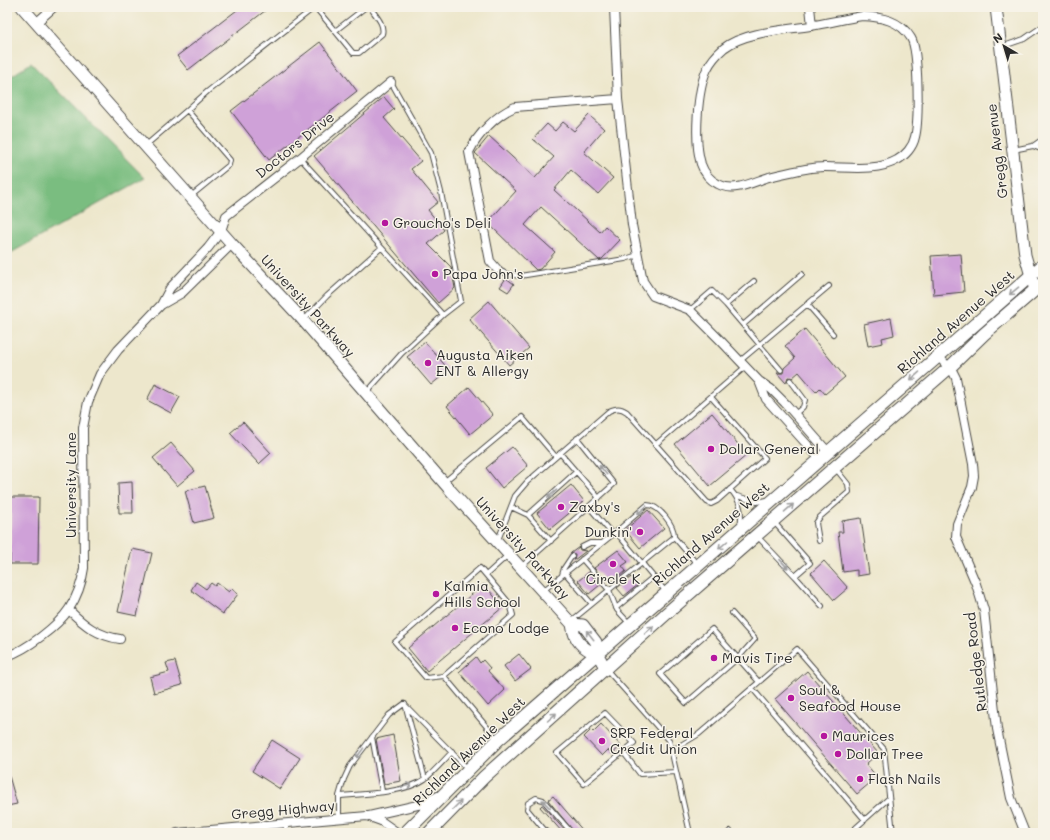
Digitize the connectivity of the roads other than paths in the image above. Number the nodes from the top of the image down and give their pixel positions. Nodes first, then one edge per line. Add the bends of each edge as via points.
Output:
1 (54, 7) edge
2 (315, 7) edge
3 (366, 7) edge
4 (370, 7) edge
5 (614, 7) edge
6 (810, 7) edge
7 (996, 7) edge
8 (24, 8) edge
9 (36, 24) junction
10 (812, 26) junction
11 (1043, 26) edge
12 (335, 31) junction
13 (1000, 47) junction
14 (391, 82) joint
15 (618, 98) junction
16 (187, 110) junction
17 (1043, 139) edge
18 (145, 146) junction
19 (1034, 146) junction
20 (1012, 150) junction
21 (1043, 150) edge
22 (300, 158) junction
23 (190, 197) junction
24 (221, 231) junction
25 (232, 244) junction
26 (382, 248) junction
27 (638, 254) junction
28 (1043, 265) edge
29 (497, 269) joint
30 (802, 274) dead end
31 (1031, 277) junction
32 (754, 281) dead end
33 (829, 286) dead end
34 (1039, 286) edge
35 (807, 304) junction
36 (161, 305) junction
37 (726, 305) junction
38 (690, 310) junction
39 (443, 315) junction
40 (304, 321) junction
41 (743, 325) junction
42 (833, 334) dead end
43 (759, 345) junction
44 (938, 356) junction
45 (743, 364) junction
46 (949, 368) junction
47 (781, 370) dead end
48 (790, 380) dead end
49 (758, 381) junction
50 (365, 393) junction
51 (711, 397) junction
52 (795, 414) junction
53 (577, 438) junction
54 (655, 445) junction
55 (558, 455) junction
56 (824, 455) junction
57 (835, 467) junction
58 (576, 472) junction
59 (444, 482) junction
60 (730, 489) junction
61 (780, 493) junction
62 (737, 496) junction
63 (599, 498) junction
64 (511, 507) junction
65 (589, 507) junction
66 (528, 515) junction
67 (773, 521) junction
68 (739, 530) junction
69 (614, 533) junction
70 (757, 535) junction
71 (674, 537) junction
72 (551, 541) junction
73 (819, 541) dead end
74 (497, 542) junction
75 (602, 543) junction
76 (582, 547) dead end
77 (508, 555) junction
78 (572, 556) dead end
79 (582, 559) junction
80 (642, 562) junction
81 (698, 566) junction
82 (520, 568) junction
83 (564, 574) junction
84 (486, 575) junction
85 (795, 576) junction
86 (653, 577) junction
87 (609, 590) junction
88 (542, 592) junction
89 (667, 593) junction
90 (592, 604) junction
91 (822, 606) dead end
92 (616, 608) junction
93 (69, 610) junction
94 (732, 613) dead end
95 (571, 623) junction
96 (630, 625) junction
97 (120, 639) dead end
98 (598, 655) junction
99 (7, 656) edge
100 (738, 658) junction
101 (606, 668) junction
102 (444, 676) junction
103 (759, 682) junction
104 (752, 688) junction
105 (404, 704) junction
106 (372, 737) junction
107 (498, 740) junction
108 (671, 751) junction
109 (452, 752) junction
110 (623, 752) junction
111 (469, 770) junction
112 (676, 772) junction
113 (425, 779) junction
114 (458, 780) junction
115 (382, 791) junction
116 (339, 796) junction
117 (889, 798) junction
118 (367, 816) junction
119 (339, 818) junction
120 (865, 820) junction
121 (286, 822) junction
122 (206, 832) edge
123 (177, 833) edge
124 (286, 833) edge
125 (398, 833) edge
126 (405, 833) edge
127 (429, 833) edge
128 (547, 833) edge
129 (572, 833) edge
130 (690, 833) edge
131 (850, 833) edge
132 (893, 833) edge
133 (1025, 833) edge

1 - 9 street
2 - 12 lane
2 - 16 lane
3 - 12 lane
4 - 12 lane via 384,30 359,53 353,53
5 - 15 street
6 - 10 street
7 - 13 street, Gregg Avenue
8 - 9 street, University Parkway
9 - 18 street, University Parkway
10 - 10 street via 740,40 724,48 712,60 700,89 697,124 700,162 706,174 718,184 731,188 780,174 823,167 857,168 884,164 898,160 912,144 916,124 917,60 914,44 906,31 883,17 862,16
11 - 13 lane via 1024,40
13 - 20 street, Gregg Avenue
14 - 22 street, Doctors Drive
14 - 39 lane via 431,153 441,192 461,301
15 - 27 street via 632,225
15 - 29 street via 515,107 503,112 475,141 470,152 490,261
16 - 18 lane
16 - 23 lane via 230,160 229,164
17 - 19 lane
18 - 23 street, University Parkway
19 - 20 lane
19 - 21 lane
20 - 31 street, Gregg Avenue via 1025,255
22 - 24 street, Doctors Drive via 226,216
22 - 26 lane
23 - 24 street, University Parkway
24 - 25 street, University Parkway
24 - 36 street, University Lane via 170,288
25 - 36 street, University Lane via 182,293
25 - 40 street, University Parkway
26 - 39 lane
26 - 40 lane via 327,296
27 - 29 lane via 625,259 520,276
27 - 38 street via 643,281 653,296
28 - 31 main road, Richland Avenue West
30 - 41 lane
31 - 34 street, Gregg Avenue
31 -> 44 main road, Richland Avenue West
32 - 37 lane
33 - 35 lane
34 - 46 main road, Richland Avenue West
35 - 42 lane
35 - 43 lane
36 - 93 street, University Lane via 108,362 92,389 88,402 82,440 84,568 79,589
37 - 38 lane via 712,291
37 - 41 lane
38 - 45 street
39 - 50 lane via 402,353
40 - 50 street, University Parkway
41 - 43 lane
43 - 45 lane
43 - 47 lane
44 - 46 street, Rutledge Road
44 -> 56 main road, Richland Avenue West
45 - 49 street
45 - 51 lane
46 - 57 main road, Richland Avenue West
46 - 133 street, Rutledge Road via 956,378 973,464 972,487 957,524 956,537 984,610 997,728 1011,798
48 - 52 lane via 805,400 803,407
49 - 52 street via 771,389
49 - 56 street via 766,399
50 - 59 street, University Parkway
51 - 54 lane
51 - 60 lane via 765,458
52 - 56 street
53 - 54 lane via 608,411 622,408
53 - 55 lane
63 -> 53 lane via 614,484
54 - 60 lane via 707,502 711,504 717,501
55 - 58 lane
55 - 59 lane via 522,417
55 - 64 lane via 527,482 515,496
56 - 61 main road, Richland Avenue West
67 -> 57 main road, Richland Avenue West
57 - 73 lane via 848,484 849,492 816,523
58 - 63 lane
58 -> 66 lane
59 - 74 street, University Parkway
60 - 62 lane
61 - 62 lane via 757,502
61 - 68 main road, Richland Avenue West
62 - 68 lane via 741,508
63 - 65 lane
64 - 66 lane
64 - 74 lane
65 - 69 lane
65 - 72 lane
66 - 72 lane
67 - 70 main road, Richland Avenue West
67 - 85 lane via 810,563
68 -> 81 main road, Richland Avenue West
71 -> 69 lane via 674,532 658,509 650,505
69 - 75 lane
69 - 80 lane
70 -> 85 lane
101 -> 70 main road, Richland Avenue West
71 - 80 lane
71 - 81 lane
72 - 82 lane
74 - 77 street, University Parkway
75 - 76 lane via 590,543
75 - 79 lane
77 - 82 street, University Parkway
77 - 84 lane
78 - 83 lane via 564,568
79 - 83 lane
79 - 87 lane
80 - 86 lane
80 - 87 lane
81 - 89 main road, Richland Avenue West
82 - 88 street, University Parkway
83 - 88 lane
83 - 90 lane
84 - 102 lane via 510,604 513,614
84 - 102 lane via 480,568 395,642 426,678
85 - 91 lane
86 - 89 lane
86 - 92 lane
87 - 90 lane
87 - 92 lane
88 - 95 street, University Parkway
89 - 96 main road, Richland Avenue West
90 - 95 lane
92 - 96 lane
93 - 97 street via 95,632 109,638
93 - 99 street, University Lane via 42,636
94 - 100 lane via 755,639
95 - 98 street, University Parkway via 582,625 596,642
96 - 98 main road, Richland Avenue West
98 - 101 street, University Parkway
98 - 107 main road, Richland Avenue West
100 - 100 lane via 712,629 660,674 686,704
100 - 103 lane
101 - 108 lane via 669,740
127 -> 101 main road, Richland Avenue West via 484,777
102 - 107 lane
103 - 104 lane
103 - 117 lane via 797,649 884,750
104 - 108 lane via 699,734
104 - 120 lane
105 - 106 lane via 389,715
105 - 109 lane
105 - 113 lane
106 - 115 lane
106 -> 116 lane via 350,766
107 - 111 main road, Richland Avenue West
108 - 112 lane
109 - 111 lane
109 - 113 lane
110 - 110 lane via 634,743 604,713 557,754 584,784
110 - 112 lane via 640,774
111 - 114 main road, Richland Avenue West
112 - 130 lane
115 -> 113 lane
114 - 118 street, Gregg Highway via 440,795 422,804
114 - 126 main road, Richland Avenue West
115 - 116 lane
116 - 119 lane
117 - 120 lane
117 - 132 lane
118 - 119 street, Gregg Highway
118 - 125 street, Gregg Highway via 381,820
119 - 121 street, Gregg Highway
120 - 131 lane
121 - 122 street, Gregg Highway
121 - 124 lane
122 - 123 street, Gregg Highway
129 -> 128 lane via 543,800 536,798 528,803 527,809

